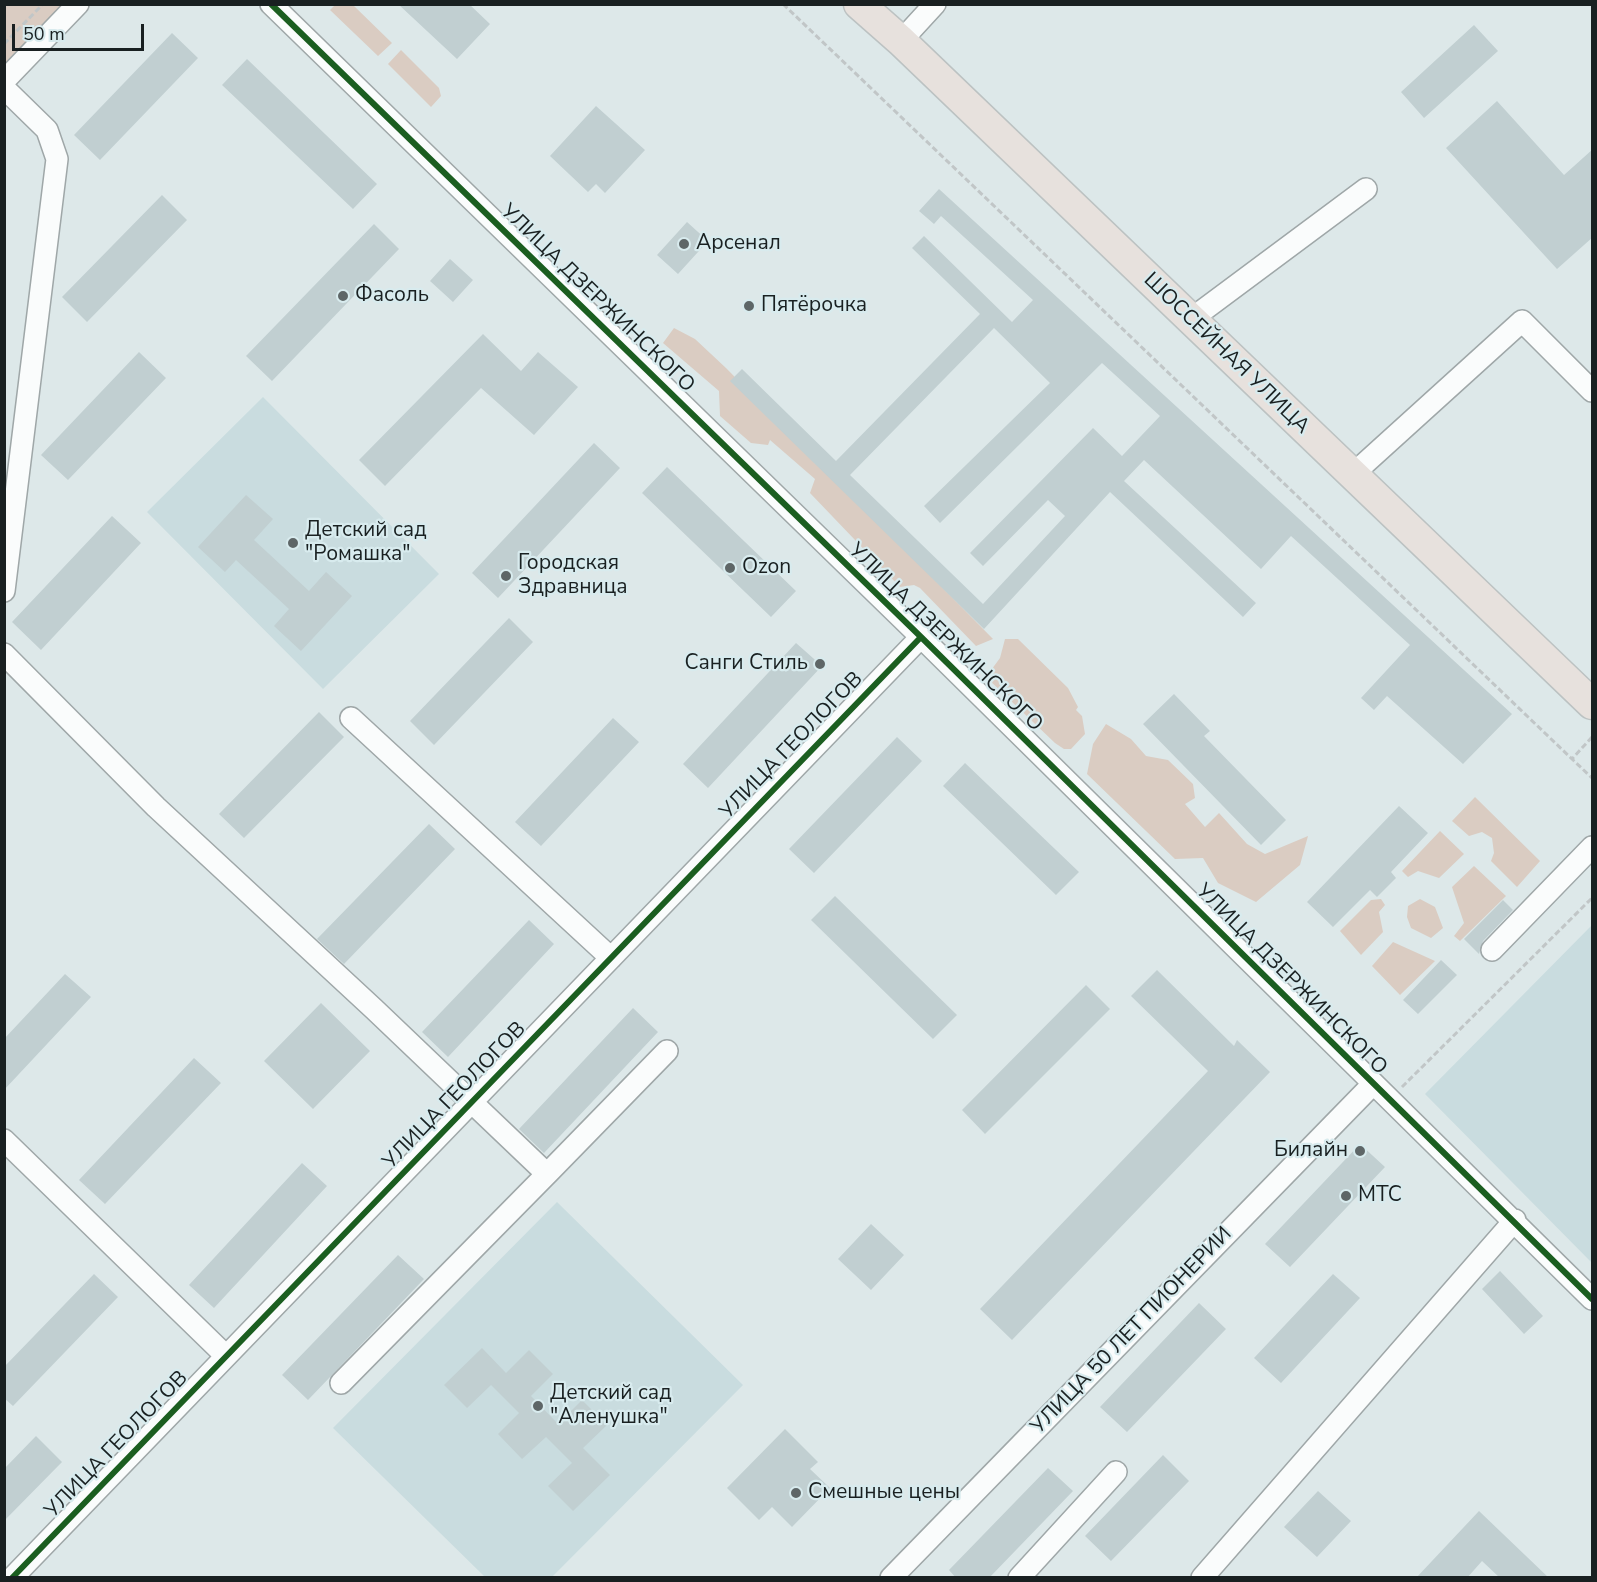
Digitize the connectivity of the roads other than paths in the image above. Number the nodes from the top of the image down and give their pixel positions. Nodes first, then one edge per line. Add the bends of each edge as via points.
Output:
1 (78, 4) edge
2 (271, 4) edge
3 (859, 4) edge
4 (935, 4) edge
5 (901, 41) junction
6 (4, 81) edge
7 (4, 88) edge
8 (1366, 189) dead end
9 (1190, 320) junction
10 (1593, 391) edge
11 (1352, 475) junction
12 (4, 591) edge
13 (921, 637) junction
14 (4, 654) edge
15 (1593, 704) edge
16 (351, 718) dead end
17 (1593, 847) edge
18 (1492, 950) dead end
19 (611, 958) junction
20 (667, 1051) dead end
21 (1372, 1084) junction
22 (472, 1102) junction
23 (4, 1140) edge
24 (547, 1174) junction
25 (1515, 1220) junction
26 (1593, 1299) edge
27 (226, 1356) junction
28 (341, 1383) dead end
29 (1116, 1472) dead end
30 (12, 1578) edge
31 (891, 1578) edge
32 (1019, 1578) edge
33 (1202, 1578) edge

1 - 6 street
2 - 13 street, УЛИЦА ДЗЕРЖИНСКОГО
3 - 5 highway, ШОССЕЙНАЯ УЛИЦА
4 - 5 street
5 - 9 highway, ШОССЕЙНАЯ УЛИЦА
7 - 12 street via 47,130 57,159
8 - 9 street
9 - 11 highway, ШОССЕЙНАЯ УЛИЦА
10 - 11 street via 1522,321
11 - 15 highway, ШОССЕЙНАЯ УЛИЦА
13 - 19 street, УЛИЦА ГЕОЛОГОВ
13 - 21 street, УЛИЦА ДЗЕРЖИНСКОГО
14 - 22 street via 156,807
16 - 19 street
17 - 18 street
19 - 22 street, УЛИЦА ГЕОЛОГОВ
20 - 24 street
21 - 25 street, УЛИЦА ДЗЕРЖИНСКОГО
21 - 31 street, УЛИЦА 50 ЛЕТ ПИОНЕРИИ
22 - 24 street
22 - 27 street, УЛИЦА ГЕОЛОГОВ
23 - 27 street
24 - 28 street
25 - 26 street, УЛИЦА ДЗЕРЖИНСКОГО
25 - 33 street
27 - 30 street, УЛИЦА ГЕОЛОГОВ
29 - 32 street

